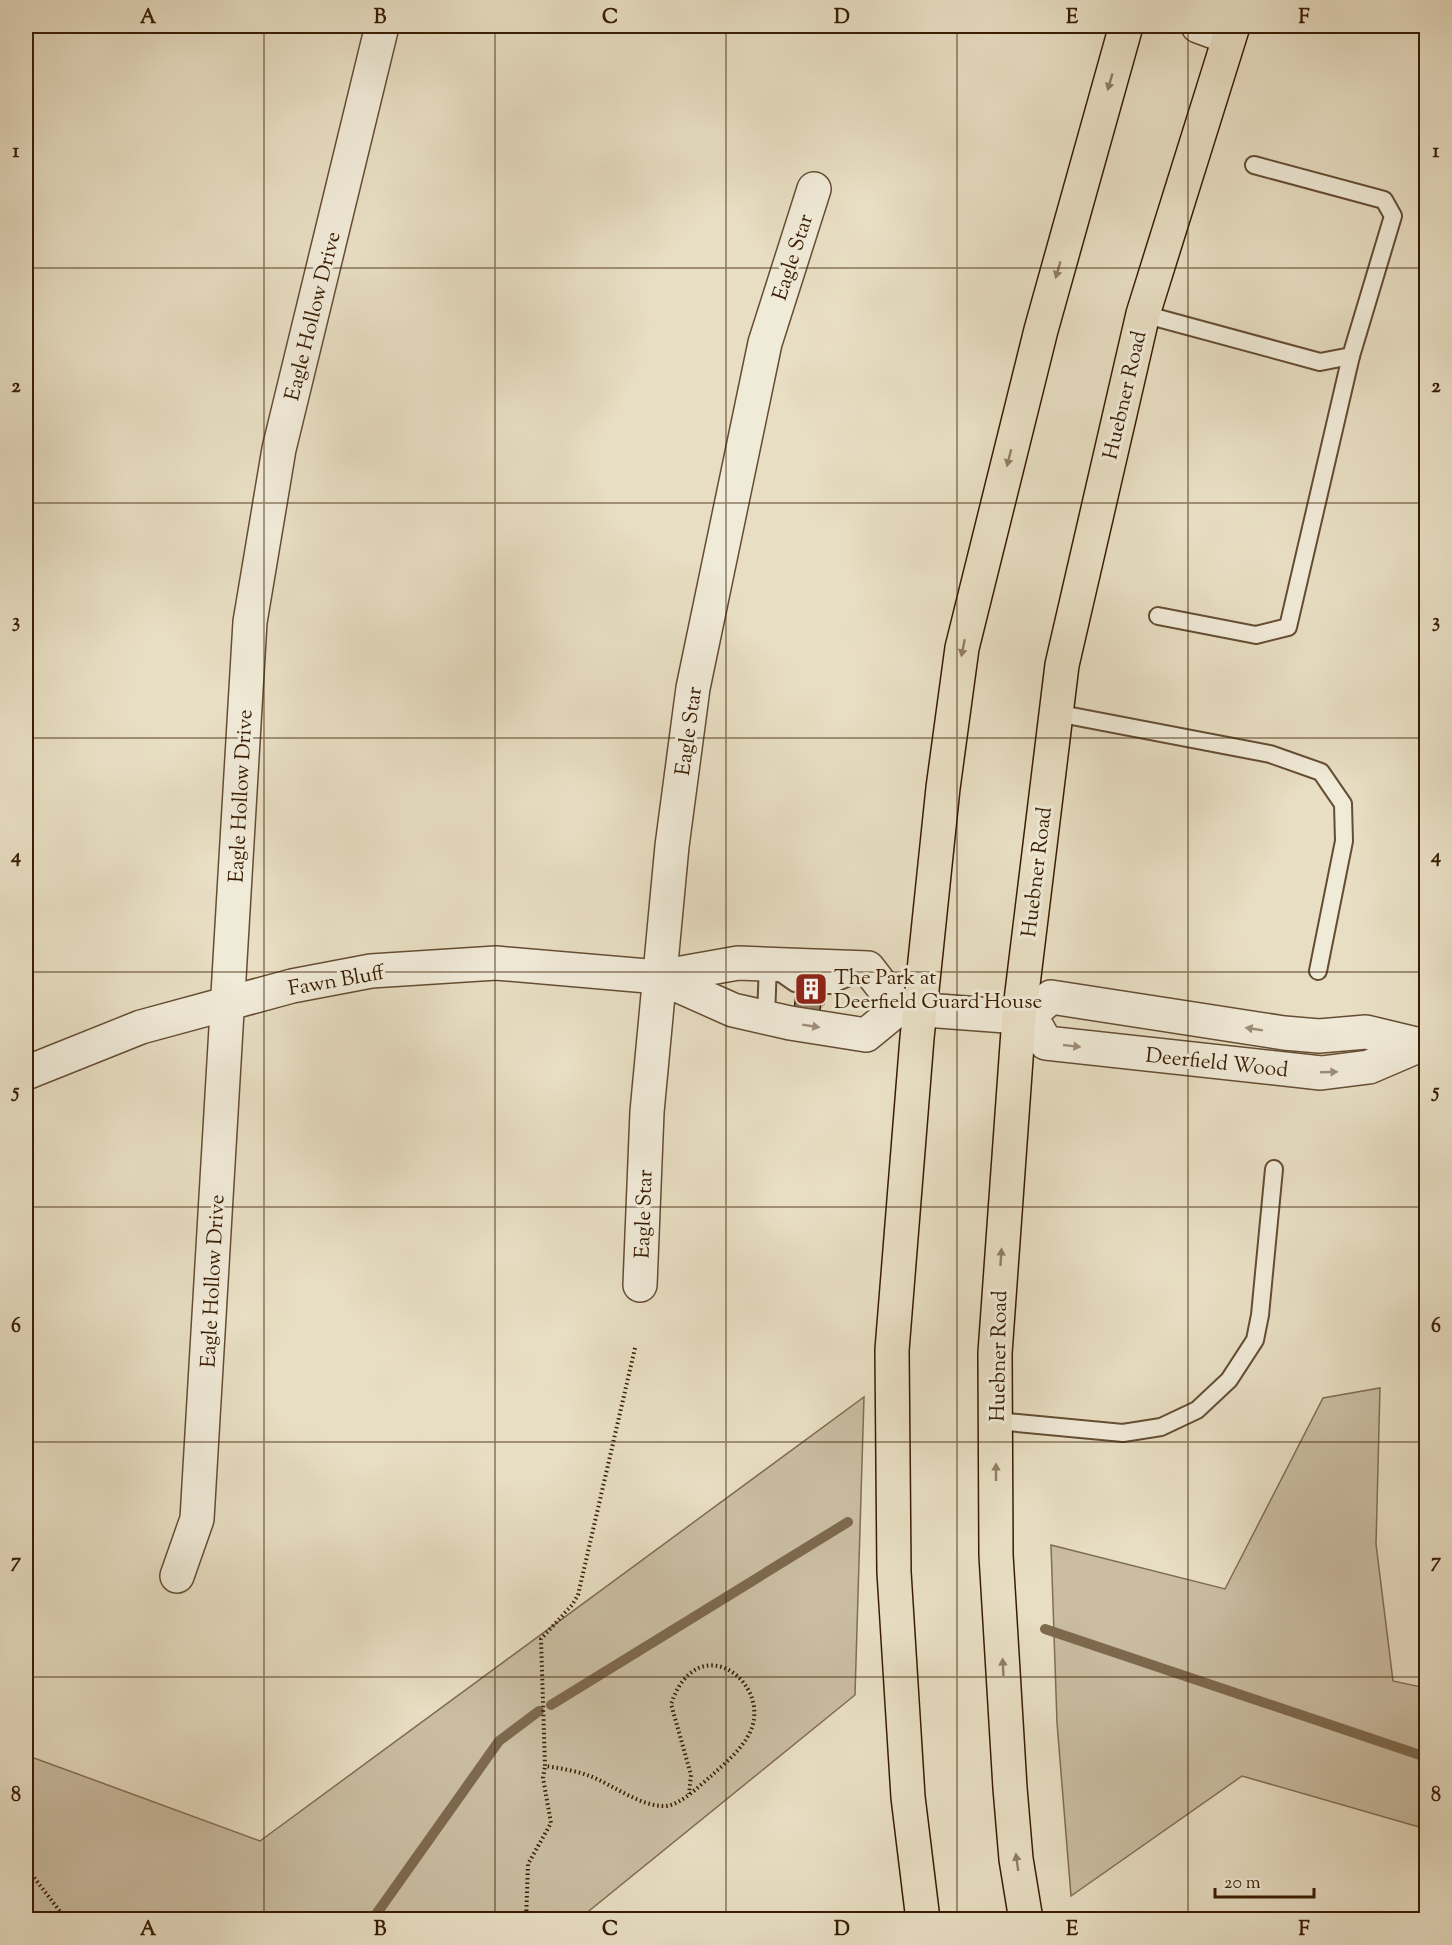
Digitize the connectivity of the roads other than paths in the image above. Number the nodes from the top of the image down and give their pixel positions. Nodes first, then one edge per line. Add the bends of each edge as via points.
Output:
1 (382, 26) edge
2 (1126, 26) edge
3 (1197, 26) edge
4 (1231, 31) edge
5 (1254, 165) dead end
6 (814, 189) dead end
7 (1143, 314) junction
8 (1351, 356) junction
9 (1158, 616) dead end
10 (1056, 713) junction
11 (768, 964) junction
12 (868, 968) junction
13 (1318, 971) dead end
14 (660, 976) junction
15 (228, 1005) junction
16 (910, 1010) junction
17 (1024, 1016) junction
18 (766, 1017) junction
19 (1421, 1043) edge
20 (26, 1073) edge
21 (1274, 1169) dead end
22 (640, 1285) dead end
23 (996, 1421) junction
24 (177, 1576) dead end
25 (923, 1920) edge
26 (1026, 1920) edge

1 - 15 street, Eagle Hollow Drive via 279,449 250,622
2 -> 16 main road via 1041,330 962,648
3 - 4 street
4 - 7 main road, Huebner Road
5 - 8 lane via 1384,200 1393,216
6 - 14 street, Eagle Star via 765,343 693,688
7 - 8 lane via 1320,362
7 - 10 main road, Huebner Road via 1062,665
8 - 9 lane via 1288,627 1256,635
10 - 13 lane via 1270,754 1321,772 1344,804 1344,841
10 - 17 main road, Huebner Road
11 - 12 street, Fawn Bluff
11 - 12 lane via 795,983 830,985
11 - 14 street, Fawn Bluff via 738,963
11 - 18 lane
12 - 16 street
14 - 15 street, Fawn Bluff via 496,963 371,971 292,986
14 - 18 street, Fawn Bluff via 733,1010
14 - 22 street, Eagle Star via 647,1112
15 - 20 street, Fawn Bluff via 141,1027
15 - 24 street, Eagle Hollow Drive via 197,1519
16 - 17 street
18 -> 16 street, Fawn Bluff via 866,1035
16 - 25 main road via 892,1350 895,1583 908,1797
19 -> 17 street, Deerfield Wood via 1366,1032 1284,1034 1051,997
17 -> 19 street, Deerfield Wood via 1046,1043 1321,1073 1369,1067
23 -> 17 main road, Huebner Road via 994,1353
21 - 23 lane via 1255,1340 1228,1380 1197,1410 1161,1427 1124,1433
26 -> 23 main road, Huebner Road via 1010,1788 996,1555

